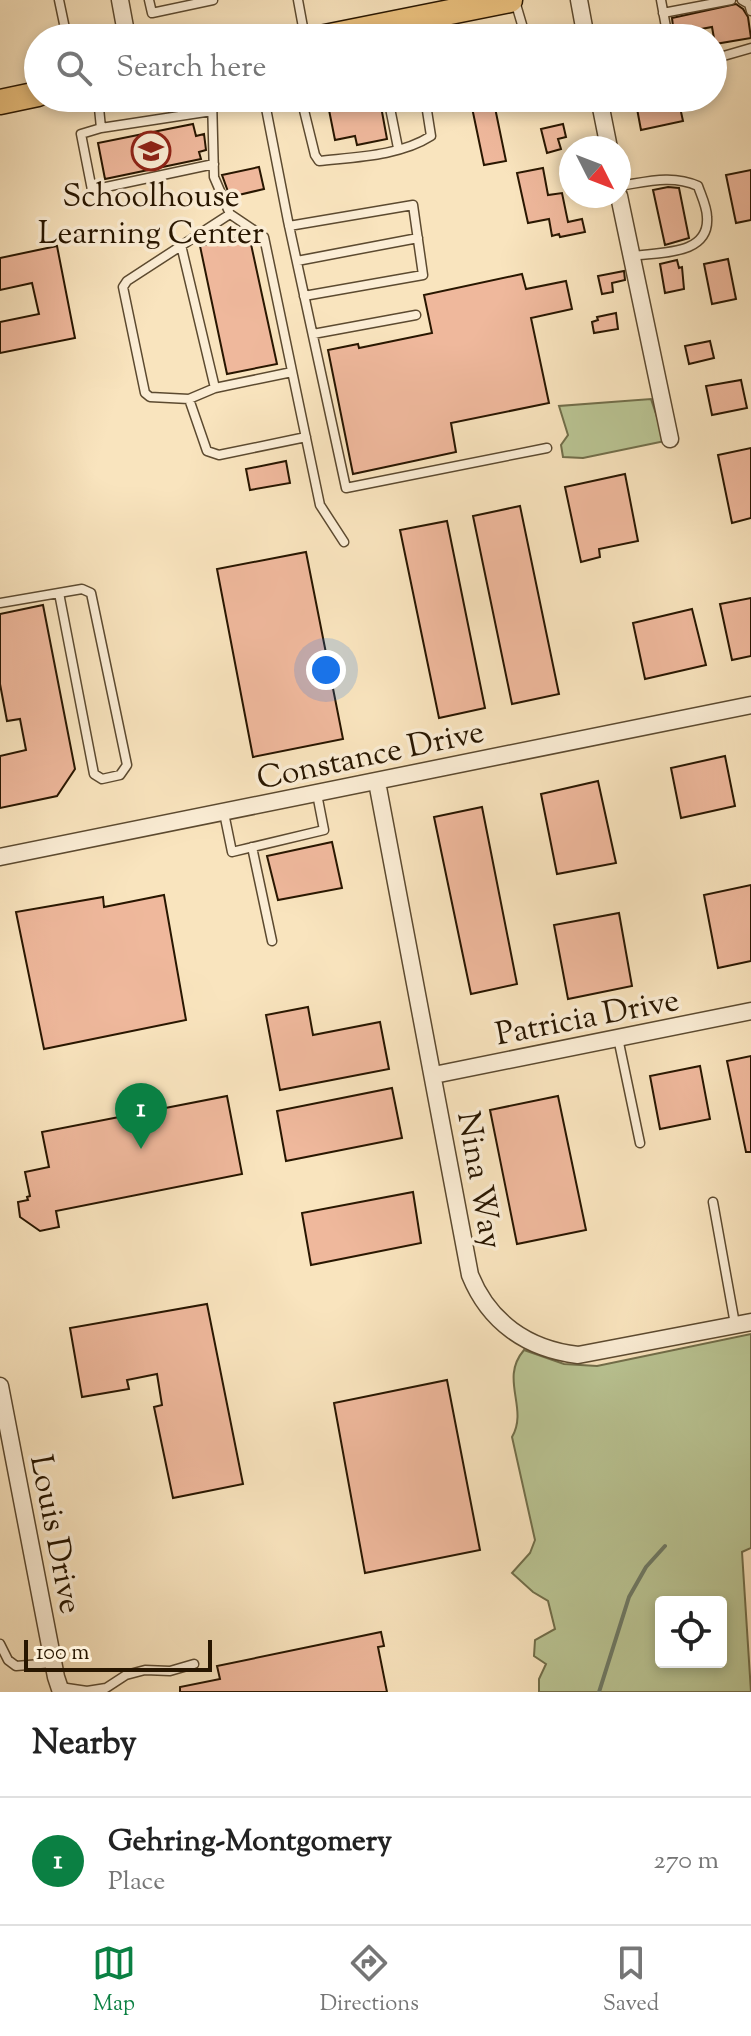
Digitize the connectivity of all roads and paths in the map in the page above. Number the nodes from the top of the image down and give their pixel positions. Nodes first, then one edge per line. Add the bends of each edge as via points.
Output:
1 (59, 0) edge
2 (120, 0) edge
3 (149, 0) edge
4 (213, 0) edge
5 (298, 0) edge
6 (512, 0) edge
7 (579, 0) edge
8 (661, 0) edge
9 (728, 0) edge
10 (742, 0) edge
11 (483, 3) edge
12 (173, 5) edge
13 (446, 6) edge
14 (751, 11) edge
15 (663, 13) junction
16 (64, 24) edge
17 (124, 24) edge
18 (302, 24) edge
19 (398, 24) edge
20 (521, 24) edge
21 (583, 24) edge
22 (665, 24) edge
23 (751, 48) edge
24 (727, 55) edge
25 (24, 97) edge
26 (0, 102) edge
27 (99, 112) edge
28 (205, 112) edge
29 (212, 112) edge
30 (267, 112) edge
31 (304, 112) edge
32 (391, 112) edge
33 (427, 112) edge
34 (602, 112) edge
35 (101, 128) junction
36 (607, 136) edge
37 (398, 148) junction
38 (214, 164) junction
39 (631, 184) edge
40 (621, 208) edge
41 (230, 214) junction
42 (289, 226) junction
43 (418, 238) junction
44 (181, 245) junction
45 (631, 256) junction
46 (297, 261) junction
47 (304, 296) junction
48 (416, 315) dead end
49 (313, 334) junction
50 (292, 372) junction
51 (215, 388) junction
52 (189, 399) junction
53 (306, 437) junction
54 (670, 439) dead end
55 (547, 448) dead end
56 (344, 542) dead end
57 (59, 593) junction
58 (0, 603) edge
59 (751, 705) edge
60 (377, 782) junction
61 (317, 794) junction
62 (224, 813) junction
63 (252, 847) junction
64 (0, 857) edge
65 (272, 941) dead end
66 (751, 1011) edge
67 (618, 1038) junction
68 (434, 1075) junction
69 (640, 1143) dead end
70 (713, 1202) dead end
71 (743, 1324) edge
72 (0, 1386) edge
73 (0, 1644) edge
74 (53, 1663) junction
75 (194, 1664) dead end
76 (60, 1690) edge

1 - 16 lane
2 - 17 street
3 - 12 lane via 152,13
4 - 12 lane
5 - 18 lane
6 - 11 main road
6 - 20 lane
7 - 21 street
8 - 15 lane
9 - 15 lane
10 - 14 lane
11 - 13 main road
13 - 19 main road
15 - 22 lane
23 - 24 lane
25 - 26 main road
27 - 35 lane
28 - 35 lane
29 - 38 lane
30 - 42 lane
31 - 37 lane via 319,161
32 - 37 lane
33 - 37 lane via 431,136
34 - 36 street
35 - 38 lane via 81,134 92,190
38 - 41 lane
39 - 45 lane via 687,181 698,186 707,217 698,244
40 - 45 street
41 - 44 lane
41 - 50 lane via 264,237
42 - 43 lane via 413,205
42 - 46 lane
43 - 46 lane
43 - 47 lane via 423,275
44 - 51 lane
44 - 52 lane via 123,287 145,393
45 - 54 street
46 - 47 lane
47 - 49 lane
48 - 49 lane
49 - 55 lane via 346,488
50 - 51 lane
50 - 53 lane
51 - 52 lane
52 - 53 lane via 207,451 219,455
53 - 56 lane via 320,505
57 - 57 lane via 91,593 127,765 120,775 102,779 94,774
57 - 58 lane
59 - 60 street, Constance Drive
60 - 61 street, Constance Drive
60 - 68 street, Nina Way
61 - 62 street, Constance Drive
61 - 63 lane via 324,830
62 - 63 lane via 232,852
62 - 64 street, Constance Drive
63 - 65 lane
66 - 67 street, Patricia Drive
67 - 68 street, Patricia Drive
67 - 69 lane
68 - 71 street, Nina Way via 470,1275 485,1304 505,1326 537,1345 578,1355
70 - 71 lane
72 - 74 street, Louis Drive
73 - 74 lane via 16,1666
74 - 76 street, Louis Drive
75 - 76 lane via 126,1675 106,1688

